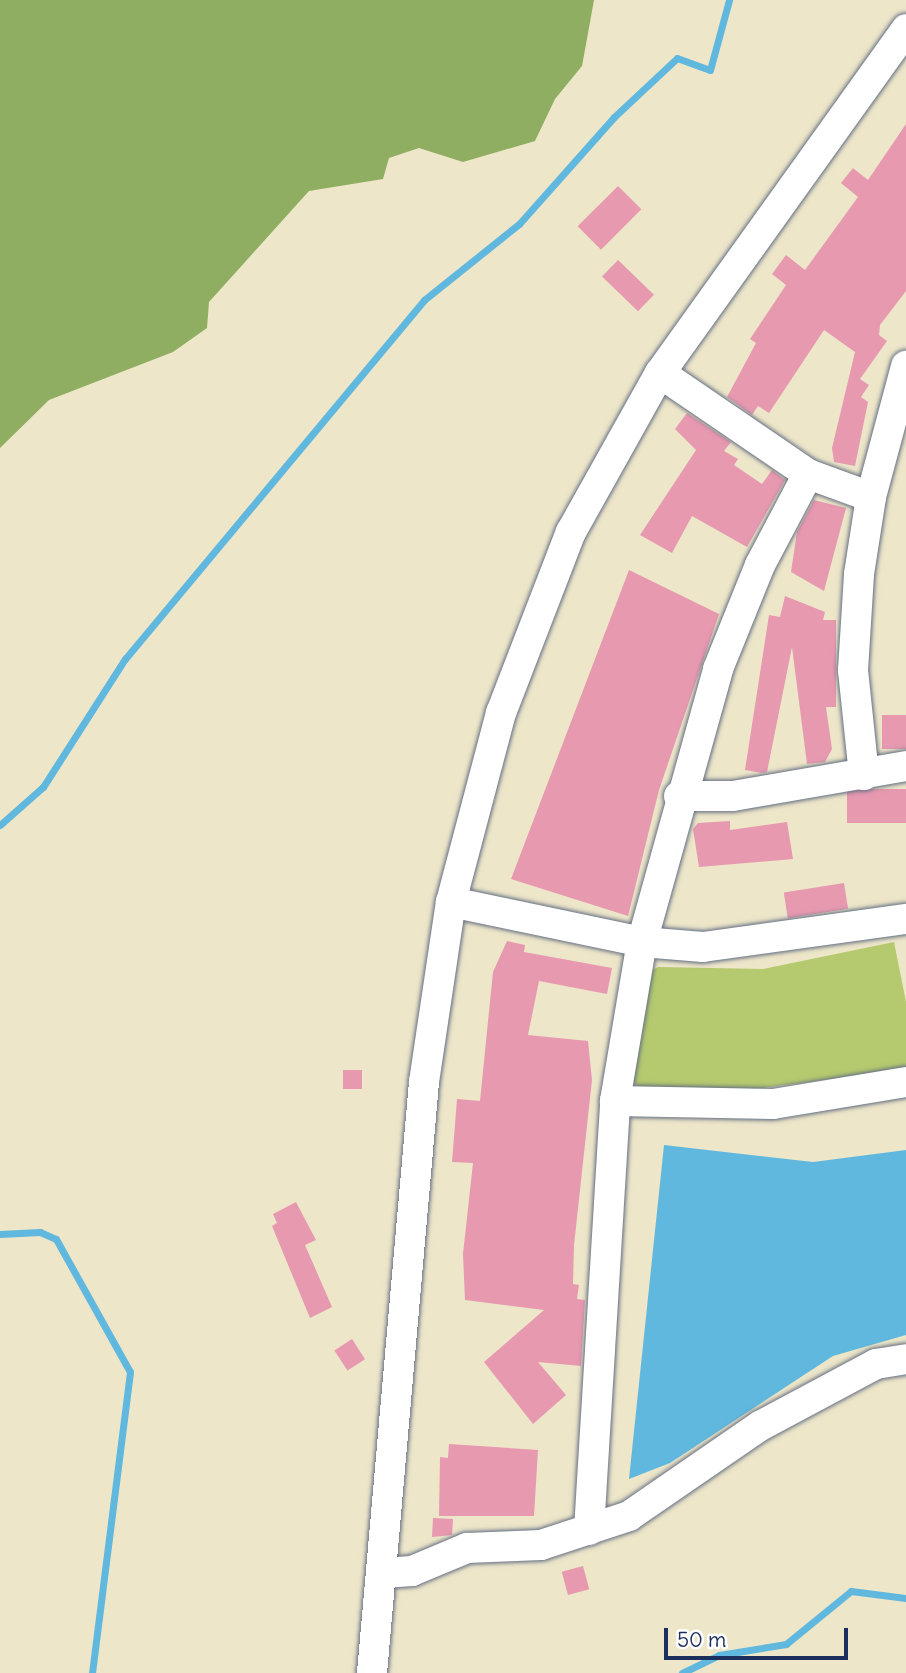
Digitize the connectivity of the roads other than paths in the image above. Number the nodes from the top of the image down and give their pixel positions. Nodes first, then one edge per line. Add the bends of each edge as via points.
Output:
1 (906, 29) edge
2 (906, 366) edge
3 (660, 373) junction
4 (808, 474) junction
5 (871, 497) junction
6 (906, 766) edge
7 (864, 775) junction
8 (679, 796) junction
9 (451, 902) junction
10 (906, 919) edge
11 (642, 942) junction
12 (906, 1082) edge
13 (615, 1101) junction
14 (906, 1359) edge
15 (589, 1530) junction
16 (384, 1573) junction
17 (369, 1671) edge

1 - 3 street
2 - 5 street
3 - 4 street
3 - 9 street via 566,545 500,713
4 - 5 street
4 - 8 street via 760,565 718,669
5 - 7 street via 853,670
6 - 7 street
7 - 8 street via 733,796
8 - 11 street
9 - 11 street
9 - 16 street via 424,1082
10 - 11 street via 754,944
11 - 13 street
12 - 13 street via 772,1104
13 - 15 street
14 - 15 street via 876,1364 760,1426 629,1516
15 - 16 street via 541,1545 467,1548 412,1571
16 - 17 street

